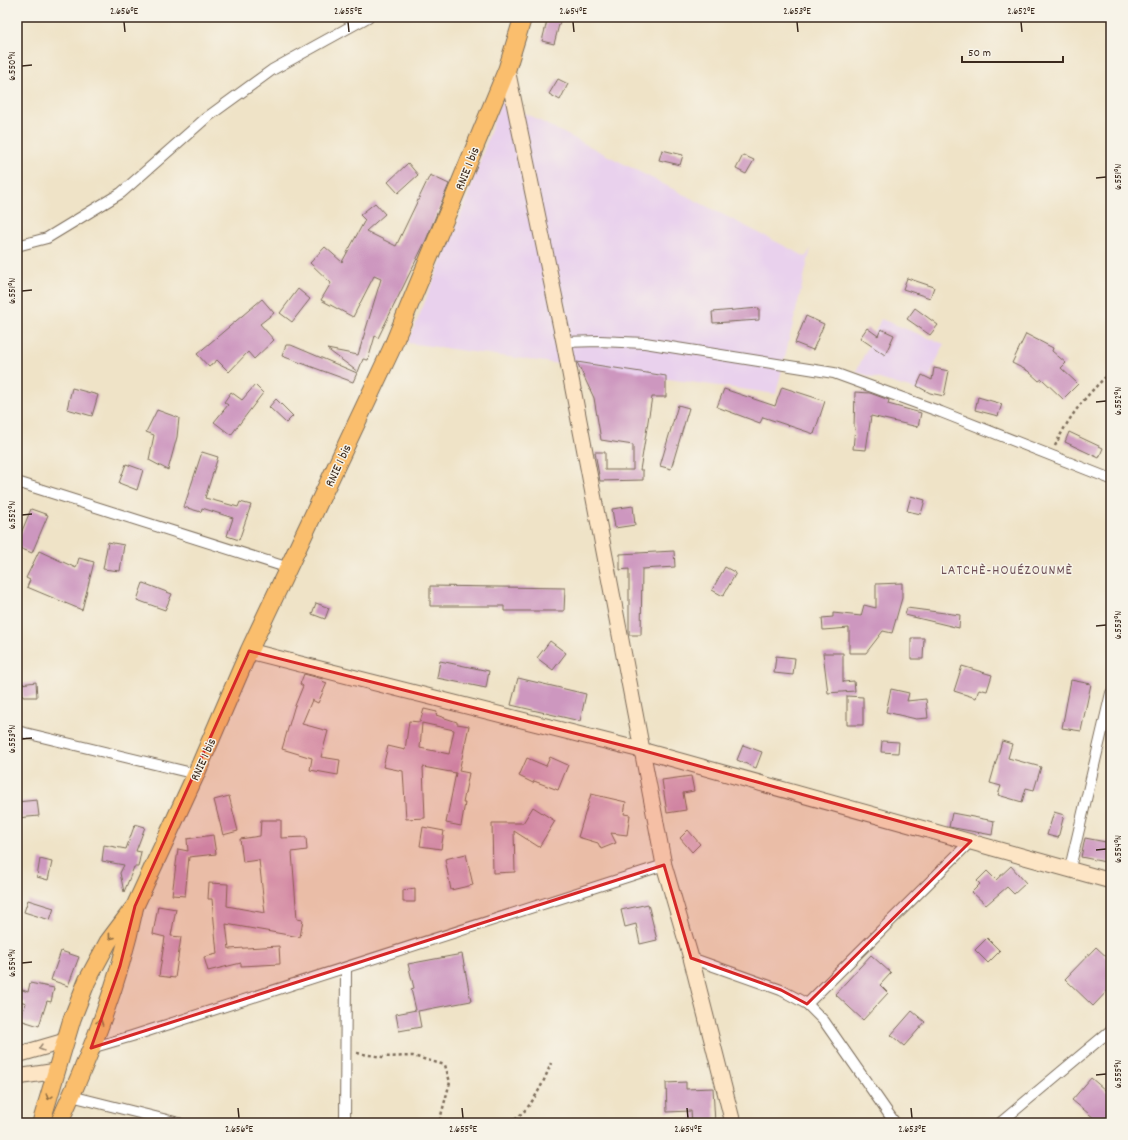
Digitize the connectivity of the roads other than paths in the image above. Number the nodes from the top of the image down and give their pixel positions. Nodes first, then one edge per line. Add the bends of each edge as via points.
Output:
1 (368, 17) edge
2 (523, 17) edge
3 (506, 69) junction
4 (17, 246) edge
5 (564, 342) junction
6 (1111, 479) edge
7 (17, 482) edge
8 (289, 568) junction
9 (249, 651) junction
10 (1111, 693) edge
11 (17, 731) edge
12 (641, 750) junction
13 (196, 774) junction
14 (971, 841) junction
15 (664, 865) junction
16 (1070, 868) junction
17 (1111, 880) edge
18 (135, 906) junction
19 (691, 958) junction
20 (346, 968) junction
21 (807, 1004) junction
22 (1111, 1030) edge
23 (65, 1041) junction
24 (91, 1048) junction
25 (17, 1055) edge
26 (57, 1071) junction
27 (17, 1077) edge
28 (71, 1096) junction
29 (41, 1123) edge
30 (58, 1123) edge
31 (179, 1123) edge
32 (344, 1123) edge
33 (733, 1123) edge
34 (895, 1123) edge
35 (1000, 1123) edge

1 - 4 street via 272,70 206,118 121,193 47,238
2 - 3 main road, RNIE 1 bis
3 - 5 main road
3 - 8 main road, RNIE 1 bis via 391,350
5 - 6 street via 645,343 834,373
5 - 12 main road
7 - 8 street
8 - 9 main road, RNIE 1 bis
9 - 12 main road
9 - 13 main road, RNIE 1 bis
10 - 16 street
11 - 13 street
12 - 14 main road
12 - 15 main road
13 - 18 main road, RNIE 1 bis
14 - 16 main road
14 - 21 street
15 - 19 main road
15 - 20 street
16 - 17 main road
18 -> 23 main road via 97,961
24 -> 18 main road via 122,960
19 - 21 street via 781,990
19 - 33 main road
20 - 24 street
20 - 32 street
21 - 34 street via 824,1021
22 - 35 street
23 -> 25 main road
23 - 26 main road
24 - 28 main road
26 - 27 main road
26 -> 29 main road
28 - 30 main road
28 - 31 street

